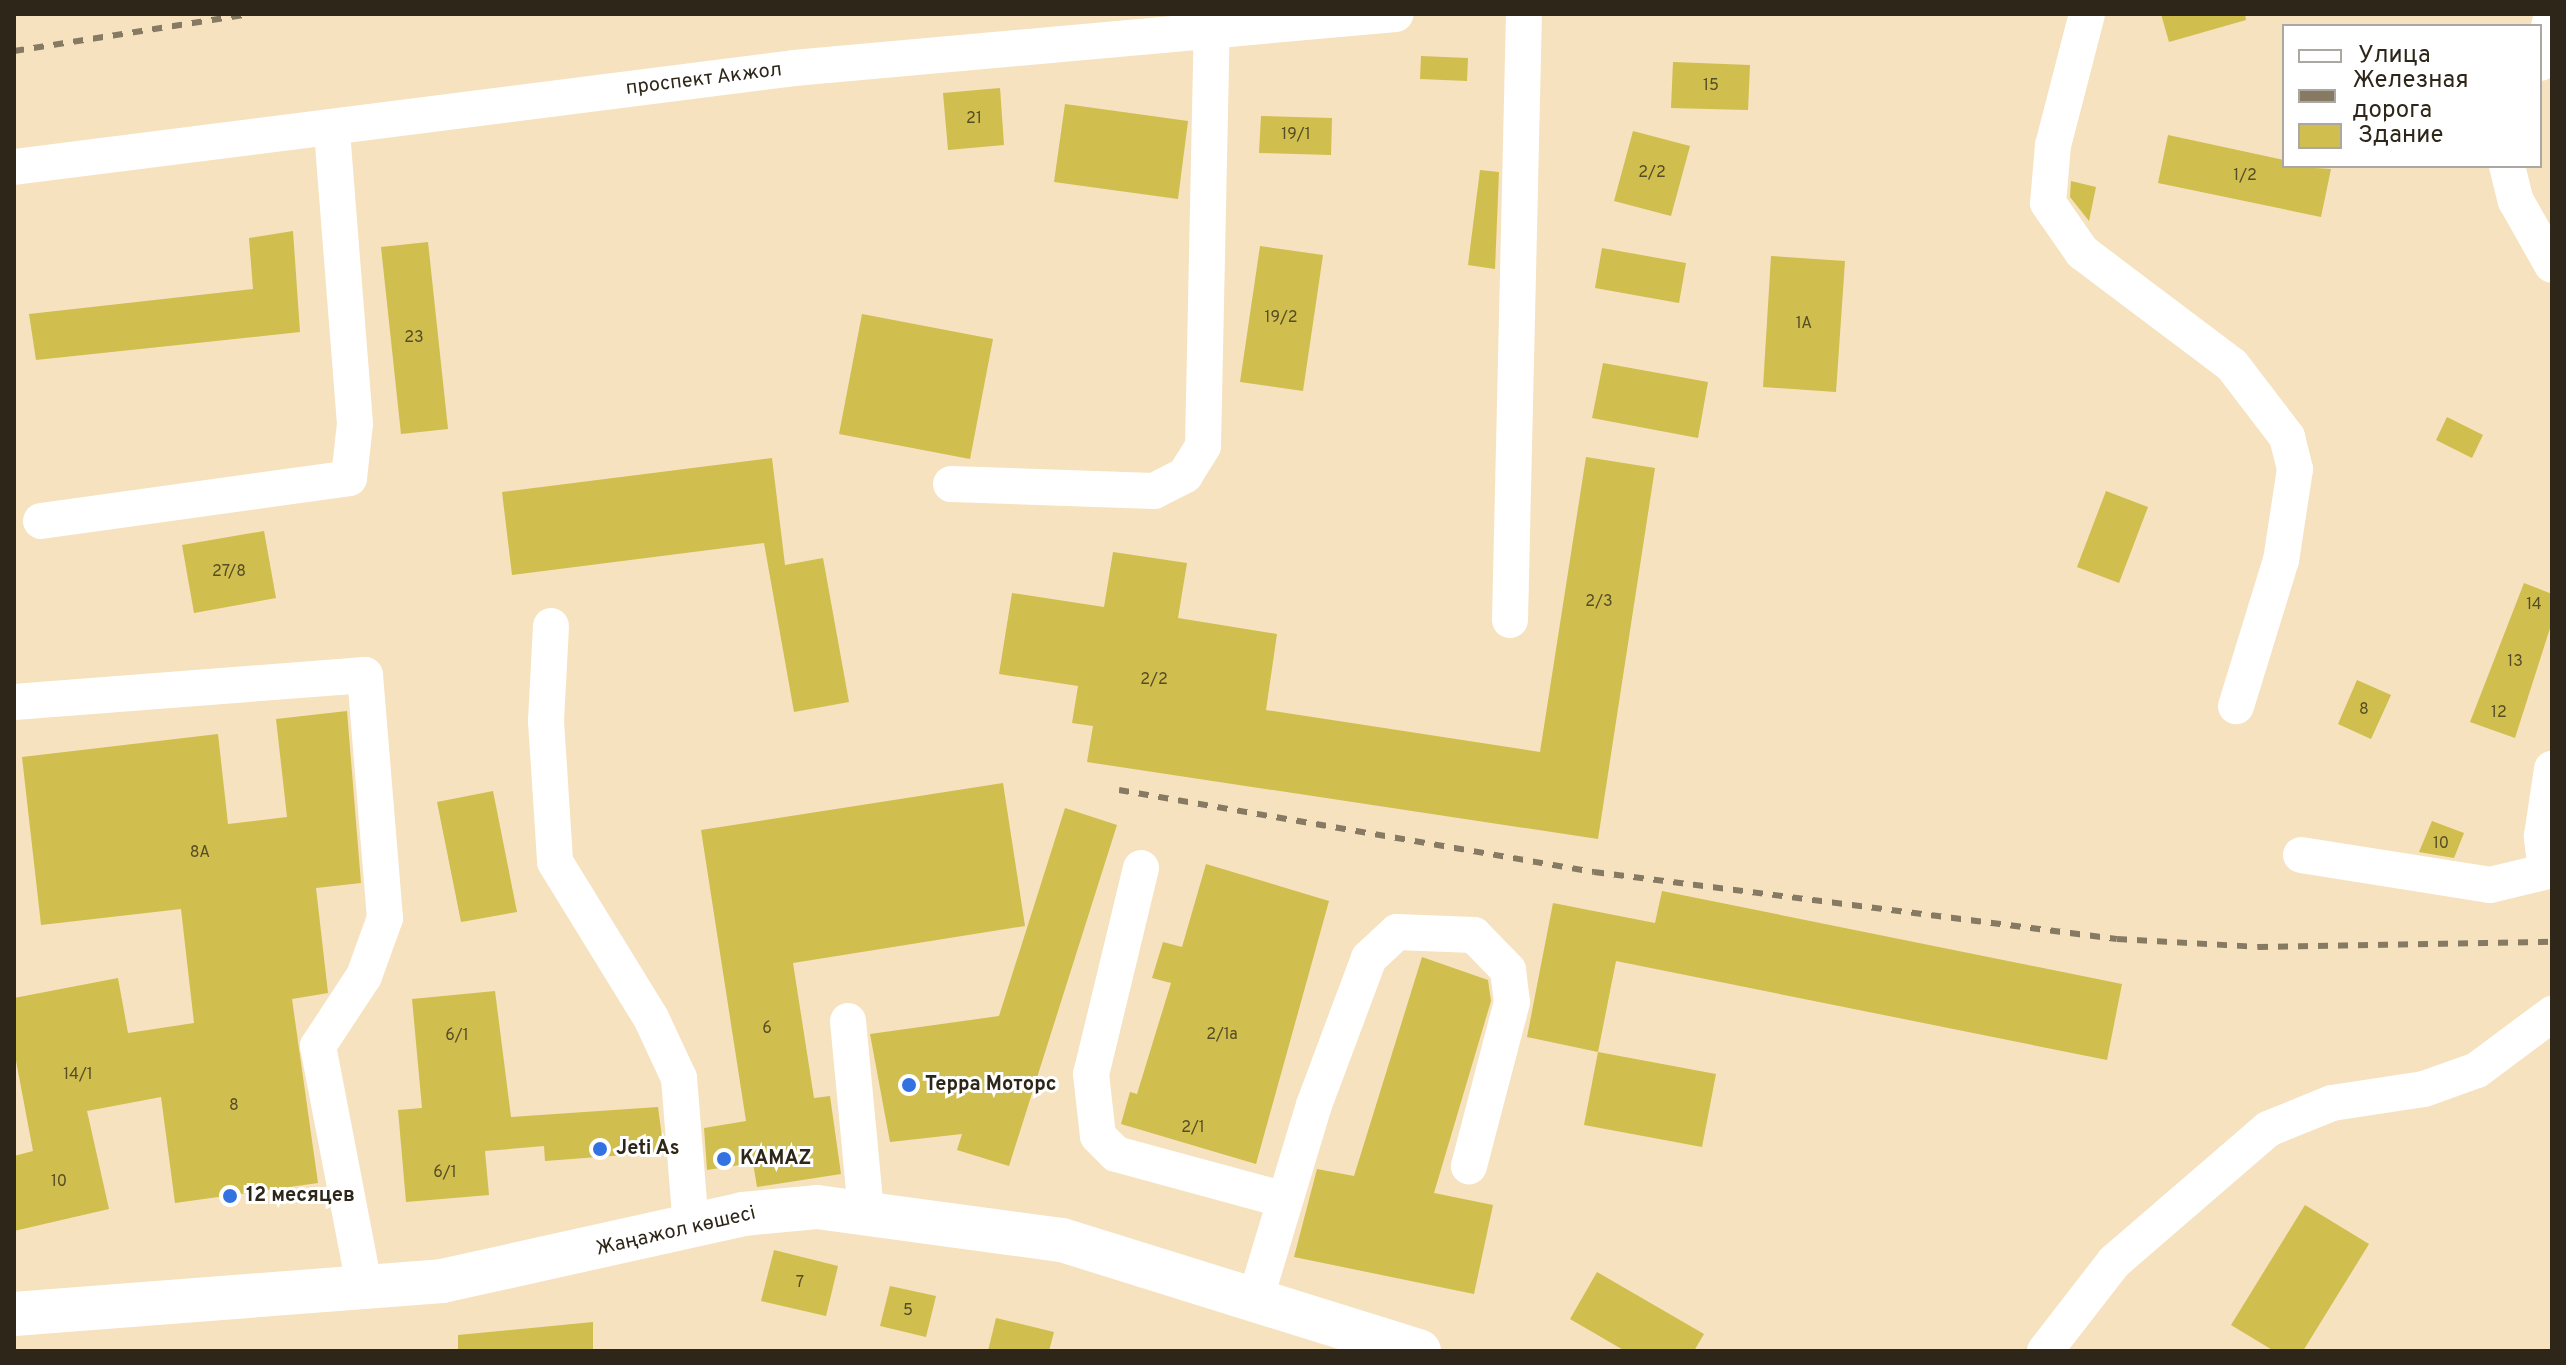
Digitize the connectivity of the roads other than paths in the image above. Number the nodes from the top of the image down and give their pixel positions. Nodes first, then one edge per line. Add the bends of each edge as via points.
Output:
1 (1396, 14) edge
2 (1524, 14) edge
3 (2087, 14) edge
4 (2552, 15) edge
5 (1212, 29) junction
6 (2542, 55) edge
7 (332, 129) junction
8 (14, 167) edge
9 (2508, 168) edge
10 (2552, 265) edge
11 (951, 484) dead end
12 (41, 521) dead end
13 (1510, 620) dead end
14 (551, 626) dead end
15 (14, 702) edge
16 (2236, 706) dead end
17 (2552, 769) edge
18 (2301, 855) dead end
19 (1141, 868) dead end
20 (2549, 870) edge
21 (2552, 1014) edge
22 (848, 1021) dead end
23 (1469, 1166) dead end
24 (1282, 1199) junction
25 (866, 1211) junction
26 (691, 1228) junction
27 (364, 1286) junction
28 (1256, 1297) junction
29 (14, 1314) edge
30 (1419, 1351) edge
31 (2045, 1351) edge

1 - 5 street, проспект Акжол
2 - 13 street
3 - 16 street via 2053,145 2048,203 2082,252 2232,365 2287,437 2295,469 2281,560
4 - 6 street
5 - 7 street, проспект Акжол via 794,68
5 - 11 street via 1203,446 1185,475 1154,491
7 - 8 street, проспект Акжол
7 - 12 street via 355,424 349,478
9 - 10 street via 2516,201
14 - 26 street via 546,721 555,862 651,1018 679,1078
15 - 27 street via 365,675 385,918 364,976 318,1046
17 - 20 street
18 - 20 street via 2490,885
19 - 24 street via 1091,1074 1098,1136 1116,1154
21 - 31 street via 2477,1070 2424,1089 2332,1103 2268,1129 2114,1262
22 - 25 street
23 - 24 street via 1512,1002 1508,970 1474,935 1397,932 1369,958
24 - 28 street
25 - 26 main road, Жаңажол көшесі via 743,1214
25 - 28 main road, Жаңажол көшесі via 1062,1240
26 - 27 main road, Жаңажол көшесі via 442,1281
27 - 29 main road, Жаңажол көшесі
28 - 30 main road, Жаңажол көшесі

